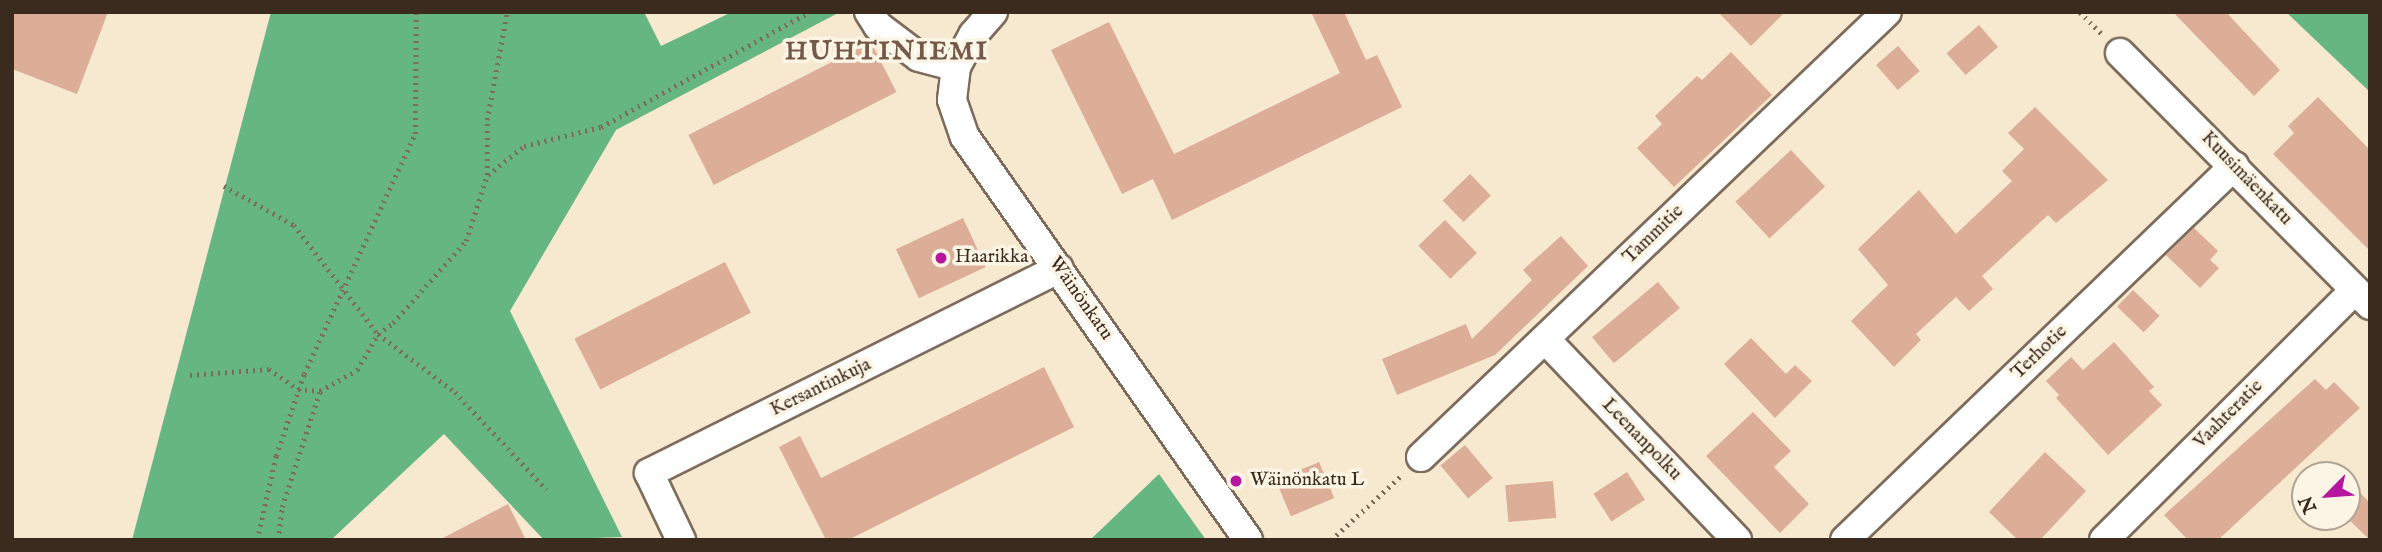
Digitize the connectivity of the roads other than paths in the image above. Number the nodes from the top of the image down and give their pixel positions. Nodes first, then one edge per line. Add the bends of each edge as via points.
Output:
1 (869, 12) edge
2 (993, 12) edge
3 (1887, 12) edge
4 (2120, 53) dead end
5 (956, 67) junction
6 (2234, 166) junction
7 (1059, 269) junction
8 (2362, 298) edge
9 (1545, 340) junction
10 (1422, 457) road end
11 (681, 540) edge
12 (1248, 540) edge
13 (1737, 540) edge
14 (1845, 540) edge
15 (2104, 540) edge

1 - 5 street via 878,26 919,57
2 - 5 street via 973,35
3 - 9 street, Tammitie
4 - 6 street, Kuusimäenkatu
5 - 7 street, Wäinönkatu via 952,100 965,137
6 - 8 street, Kuusimäenkatu
6 - 14 street, Terhotie
7 - 11 street, Kersantinkuja via 649,473
7 - 12 street, Wäinönkatu
8 - 15 street, Vaahteratie
9 - 10 street, Tammitie
9 - 13 street, Leenanpolku

